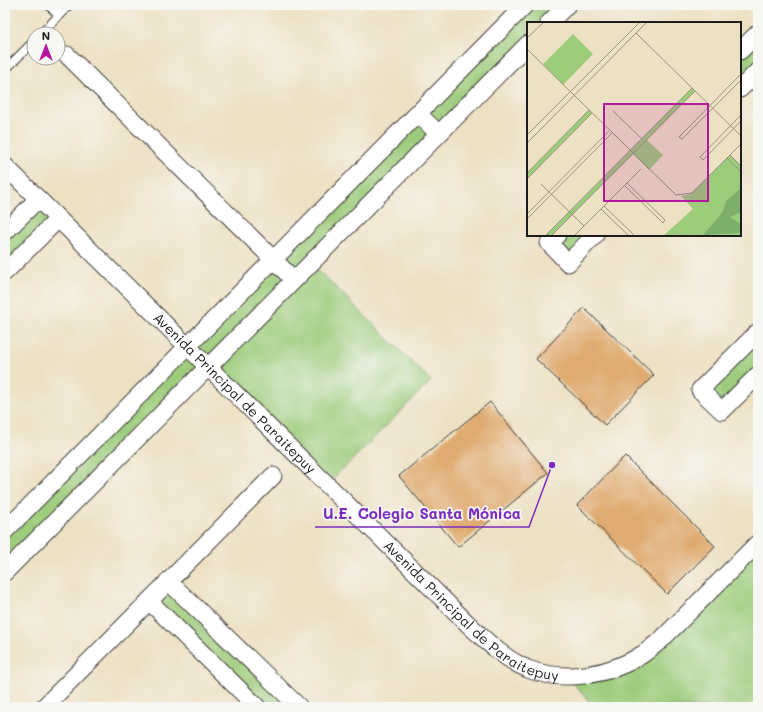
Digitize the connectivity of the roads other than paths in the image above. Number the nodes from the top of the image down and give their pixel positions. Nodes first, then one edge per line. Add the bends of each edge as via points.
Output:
1 (48, 5) edge
2 (69, 5) edge
3 (525, 5) edge
4 (566, 5) edge
5 (59, 15) junction
6 (550, 22) edge
7 (49, 26) edge
8 (758, 33) edge
9 (527, 45) edge
10 (26, 49) edge
11 (741, 50) edge
12 (67, 55) dead end
13 (5, 70) edge
14 (758, 71) edge
15 (741, 88) edge
16 (417, 113) junction
17 (439, 134) junction
18 (5, 166) edge
19 (38, 199) junction
20 (58, 219) junction
21 (5, 232) edge
22 (556, 236) edge
23 (594, 236) edge
24 (274, 259) junction
25 (5, 272) edge
26 (294, 280) junction
27 (758, 332) edge
28 (187, 347) junction
29 (208, 367) junction
30 (758, 375) edge
31 (273, 476) dead end
32 (5, 531) edge
33 (758, 543) edge
34 (5, 572) edge
35 (168, 582) junction
36 (149, 601) junction
37 (44, 707) edge
38 (257, 707) edge
39 (298, 707) edge

1 - 5 lane
2 - 5 lane
3 - 16 street
4 - 6 street
5 - 7 lane
8 - 11 street
9 - 17 street
10 - 13 lane
12 - 24 street
14 - 15 street
16 - 17 street
16 - 24 street
17 - 26 street
18 - 19 street, Avenida Principal de Paraitepuy
19 - 20 street, Avenida Principal de Paraitepuy
19 - 21 street
20 - 25 street
20 - 28 street, Avenida Principal de Paraitepuy
22 - 23 street via 549,243 568,263
24 - 26 street
24 - 28 street
26 - 29 street
27 - 30 street via 700,390 722,411
28 - 29 street, Avenida Principal de Paraitepuy
28 - 32 street
29 - 33 street, Avenida Principal de Paraitepuy via 467,623 491,645 528,669 546,674 586,675 606,671 638,657 660,641
29 - 34 street
31 - 35 street
35 - 36 street
35 - 39 street
36 - 37 street
36 - 38 street

